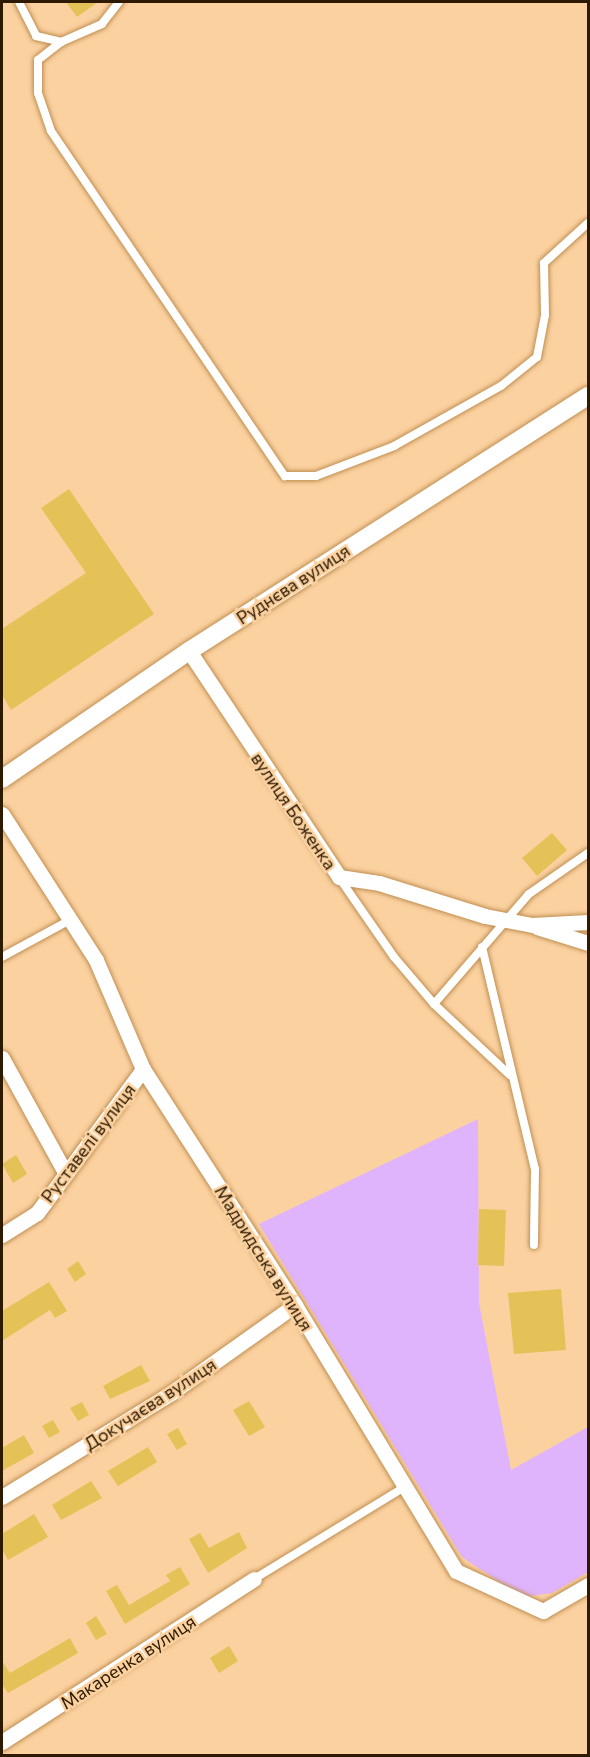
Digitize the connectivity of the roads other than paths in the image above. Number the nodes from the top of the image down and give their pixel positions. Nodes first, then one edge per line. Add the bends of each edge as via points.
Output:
1 (19, 2) edge
2 (119, 2) edge
3 (61, 42) junction
4 (588, 223) edge
5 (588, 396) edge
6 (189, 651) junction
7 (2, 778) edge
8 (2, 814) edge
9 (588, 853) edge
10 (339, 877) junction
11 (73, 919) junction
12 (506, 920) junction
13 (588, 922) edge
14 (532, 925) junction
15 (588, 943) edge
16 (482, 947) junction
17 (2, 957) edge
18 (434, 1004) junction
19 (2, 1058) edge
20 (143, 1070) junction
21 (511, 1076) junction
22 (66, 1174) junction
23 (2, 1234) edge
24 (534, 1245) dead end
25 (295, 1305) junction
26 (405, 1487) junction
27 (2, 1497) edge
28 (254, 1579) joint
29 (588, 1585) edge
30 (2, 1742) edge

1 - 3 lane via 36,36
2 - 3 lane via 102,24
3 - 4 lane via 38,60 38,93 51,131 285,476 316,476 394,446 501,386 537,357 545,315 544,263
5 - 6 street, Руднєва вулиця
6 - 7 street, Руднєва вулиця
6 - 10 street, вулиця Боженка
8 - 11 street, Мадридська вулиця
9 - 12 lane via 529,894
10 - 12 street, вулиця Боженка via 380,883
10 - 18 lane via 393,957
11 - 17 lane
11 - 20 street, Мадридська вулиця via 96,960
12 - 14 street, вулиця Боженка
12 - 16 lane
13 - 14 street, вулиця Боженка
14 - 15 street
16 - 18 lane
16 - 21 lane
18 - 21 lane
19 - 22 street
20 - 22 street, Руставелі вулиця
20 - 25 street, Мадридська вулиця
21 - 24 lane via 535,1169
22 - 23 street, Руставелі вулиця via 37,1213
25 - 26 street, Мадридська вулиця
25 - 27 street, Докучаєва вулиця via 171,1393
26 - 28 lane
26 - 29 street, Мадридська вулиця via 456,1571 543,1611
28 - 30 street, Макаренка вулиця

